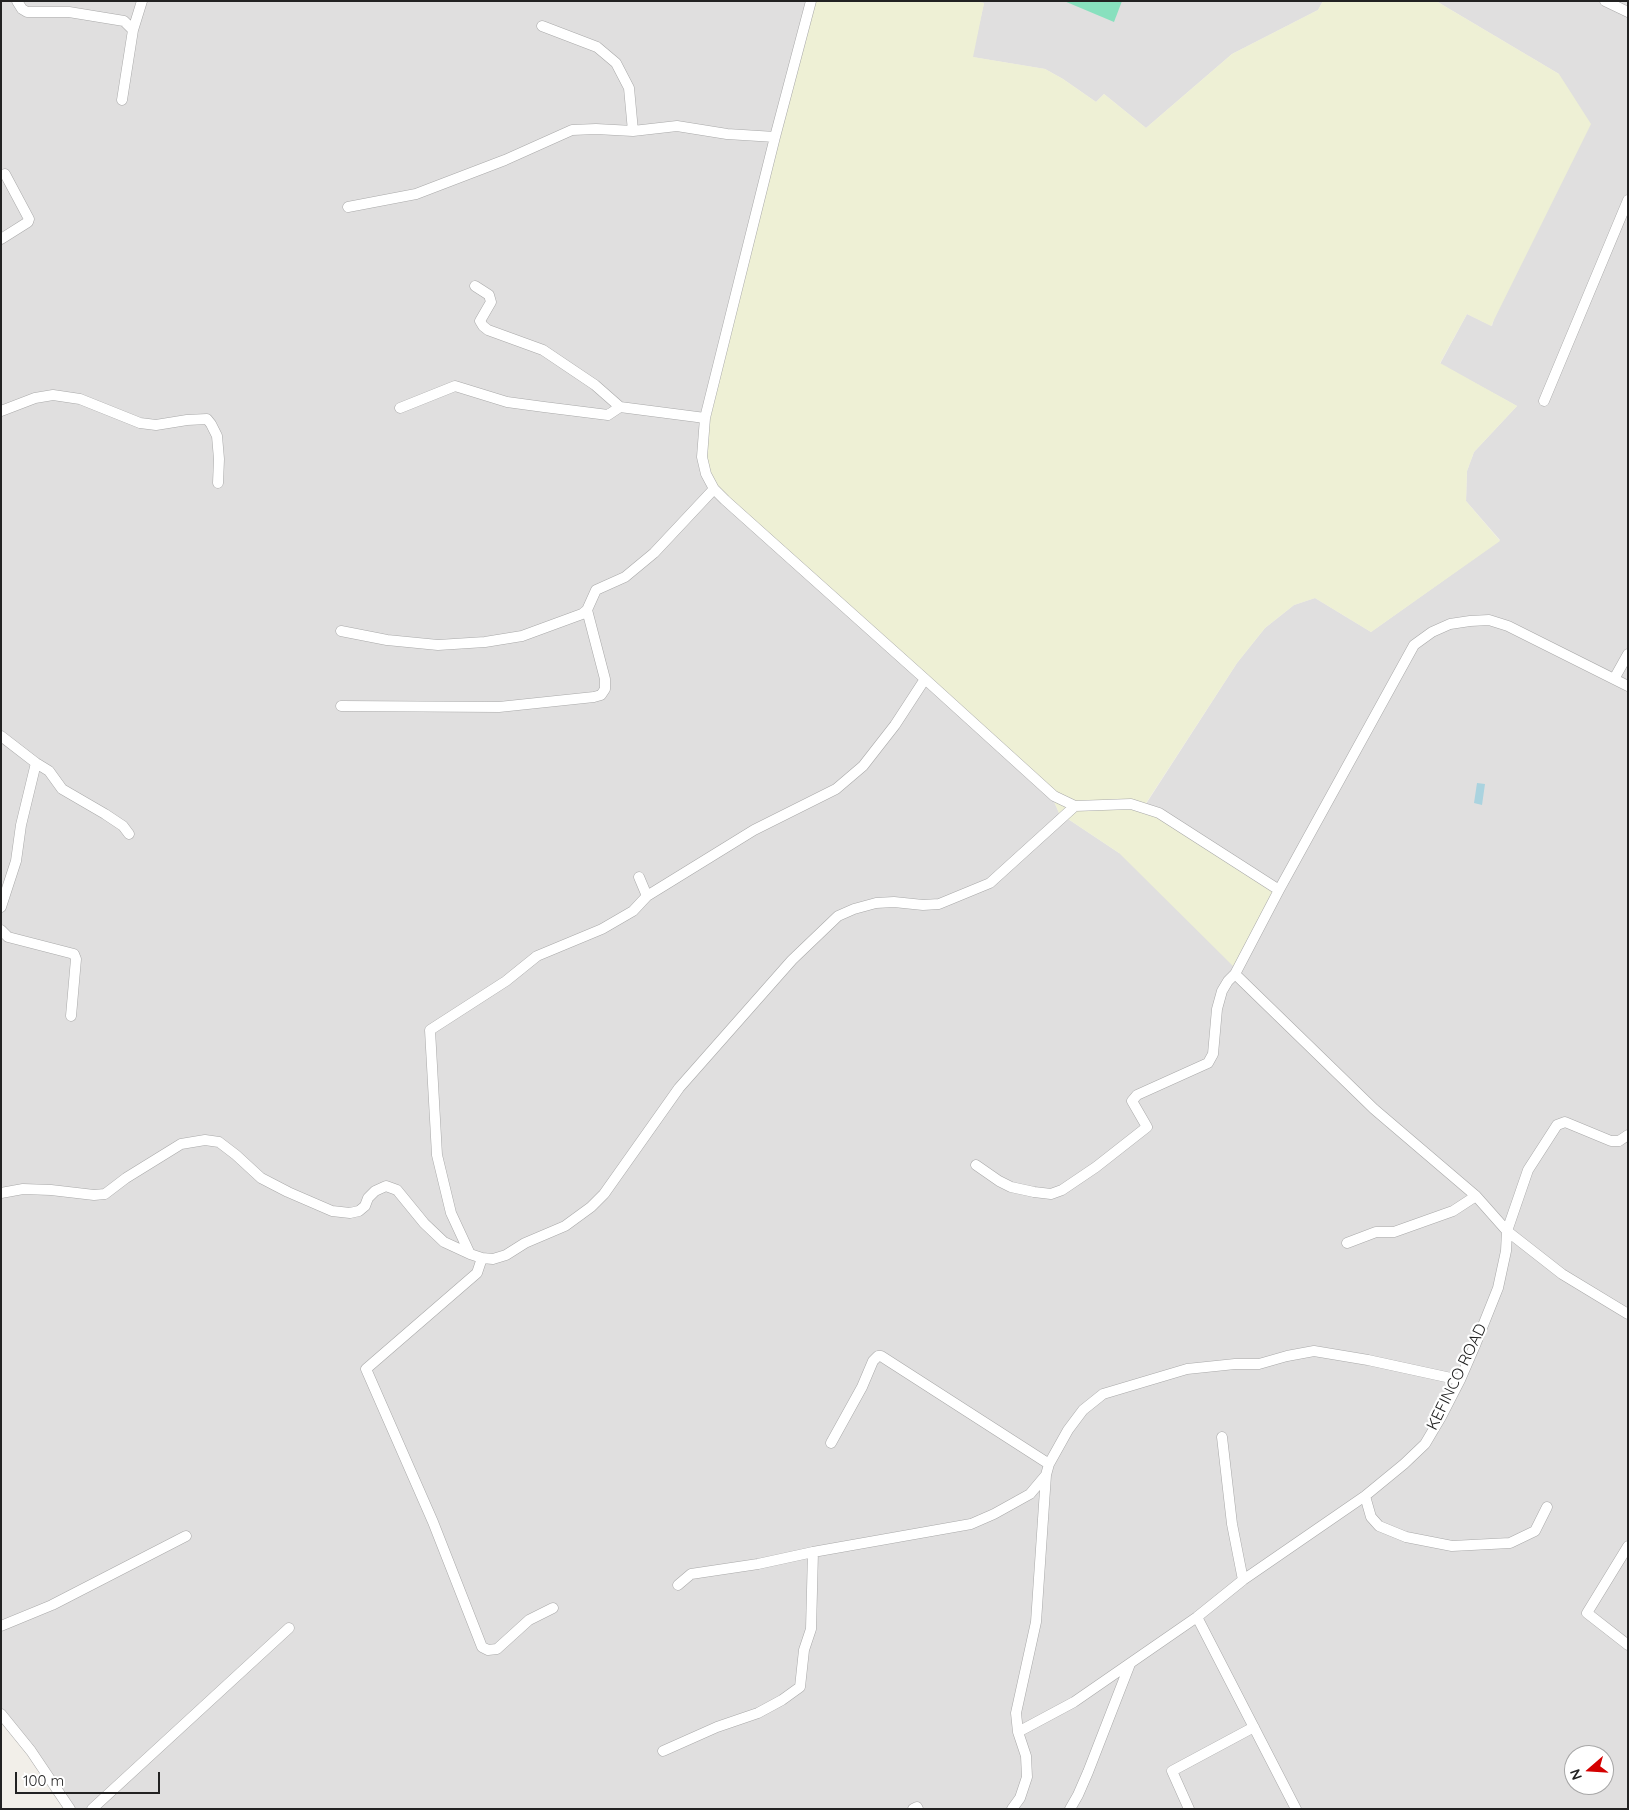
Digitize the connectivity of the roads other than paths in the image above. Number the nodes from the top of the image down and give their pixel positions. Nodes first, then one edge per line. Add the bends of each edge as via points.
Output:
1 (17, 1) edge
2 (142, 1) edge
3 (811, 1) edge
4 (1605, 1) edge
5 (1628, 12) edge
6 (542, 26) dead end
7 (133, 30) junction
8 (122, 100) dead end
9 (633, 131) junction
10 (775, 137) junction
11 (5, 174) dead end
12 (1628, 200) edge
13 (348, 207) dead end
14 (1, 239) edge
15 (475, 286) dead end
16 (1544, 401) dead end
17 (400, 408) dead end
18 (620, 408) junction
19 (1, 411) edge
20 (706, 418) junction
21 (218, 483) dead end
22 (714, 488) junction
23 (588, 610) junction
24 (341, 631) dead end
25 (1628, 654) edge
26 (926, 679) junction
27 (1614, 679) junction
28 (1628, 686) edge
29 (341, 706) dead end
30 (1, 736) edge
31 (36, 763) junction
32 (1076, 806) junction
33 (129, 834) dead end
34 (639, 877) dead end
35 (1279, 890) junction
36 (647, 896) junction
37 (1, 907) edge
38 (1, 930) edge
39 (1236, 974) junction
40 (70, 1016) dead end
41 (1628, 1135) edge
42 (976, 1165) dead end
43 (1, 1193) edge
44 (1476, 1196) junction
45 (1508, 1231) junction
46 (1347, 1244) dead end
47 (470, 1254) junction
48 (482, 1258) junction
49 (1628, 1314) edge
50 (1460, 1380) junction
51 (1222, 1437) dead end
52 (831, 1443) dead end
53 (1049, 1464) junction
54 (1046, 1475) junction
55 (1366, 1496) junction
56 (1547, 1507) dead end
57 (186, 1536) dead end
58 (1628, 1546) edge
59 (813, 1552) junction
60 (1243, 1580) junction
61 (678, 1585) dead end
62 (553, 1608) dead end
63 (1197, 1617) junction
64 (1, 1626) edge
65 (289, 1628) dead end
66 (1628, 1645) edge
67 (1130, 1663) junction
68 (1, 1714) edge
69 (1254, 1727) junction
70 (1018, 1732) junction
71 (663, 1752) dead end
72 (70, 1809) edge
73 (92, 1809) edge
74 (913, 1809) edge
75 (918, 1809) edge
76 (1012, 1809) edge
77 (1070, 1809) edge
78 (1189, 1809) edge
79 (1296, 1809) edge

1 - 7 street via 27,12 69,12 107,17 124,21
2 - 7 street
3 - 10 street
4 - 5 street
6 - 9 street via 597,47 616,63 629,88
7 - 8 street
9 - 10 street via 676,126
9 - 13 street via 572,130 416,194
10 - 20 street
11 - 14 street via 29,219
12 - 16 street
15 - 18 street via 489,295 491,302 480,321 483,326 543,350 595,385
17 - 18 street via 456,386 507,402 544,407 608,415
18 - 20 street
19 - 21 street via 53,395 80,399 140,423 156,425 207,419 217,436
20 - 22 street via 702,457
22 - 23 street via 654,553 625,577 596,590
22 - 26 street
23 - 24 street via 522,636 485,642 430,644
23 - 29 street via 605,679 605,689 594,698 499,707
25 - 27 street
26 - 32 street via 1054,796
26 - 36 street via 864,766 836,789 754,830
27 - 28 street
27 - 35 street via 1508,626 1488,620 1450,624 1432,632 1414,644
30 - 31 street
31 - 33 street via 49,771 62,789 123,826
31 - 37 street via 16,861
32 - 35 street via 1131,804 1159,813
32 - 48 street via 990,883 939,904 876,903 838,916 792,960 679,1088 604,1194 591,1207 565,1226 506,1255
34 - 36 street
35 - 39 street
36 - 47 street via 634,910 602,929 537,956 430,1030 437,1155 451,1213
38 - 40 street via 8,937 74,954
39 - 42 street via 1222,991 1213,1054 1208,1063 1137,1095 1132,1101 1147,1127 1096,1167 1051,1194 1011,1187
39 - 44 street via 1374,1109
41 - 45 street, KEFINCO ROAD via 1619,1141 1611,1141 1565,1122 1556,1125 1528,1170
43 - 47 street via 51,1190 105,1194 181,1144 205,1140 219,1142 261,1178 332,1211 359,1211 375,1191 386,1186 397,1190 444,1242
44 - 45 street
44 - 46 street via 1453,1210 1394,1232 1376,1232
45 - 49 street via 1562,1274
45 - 50 street, KEFINCO ROAD via 1498,1288
47 - 48 street
48 - 62 street via 477,1273 366,1369 434,1522 482,1648 497,1649 529,1620
50 - 53 street via 1314,1351 1259,1364 1187,1369 1102,1394 1068,1430
50 - 55 street, KEFINCO ROAD via 1425,1444
51 - 60 street via 1232,1524
52 - 53 street via 874,1361 882,1356
53 - 54 street
54 - 59 street via 1030,1494 971,1524
54 - 70 street via 1036,1622 1016,1713
55 - 56 street via 1371,1516 1379,1526 1406,1537 1452,1546 1510,1543 1535,1530
55 - 60 street, KEFINCO ROAD
57 - 64 street via 52,1605
58 - 66 street via 1587,1613
59 - 61 street via 692,1574
59 - 71 street via 811,1629 804,1650 800,1687 758,1713 717,1727
60 - 63 street, KEFINCO ROAD
63 - 67 street, KEFINCO ROAD
63 - 69 street
65 - 73 street
67 - 70 street, KEFINCO ROAD via 1074,1702
67 - 77 street via 1088,1772
68 - 72 street via 31,1751
69 - 78 street via 1172,1771
69 - 79 street
70 - 76 street via 1026,1756 1027,1778
74 - 75 street

